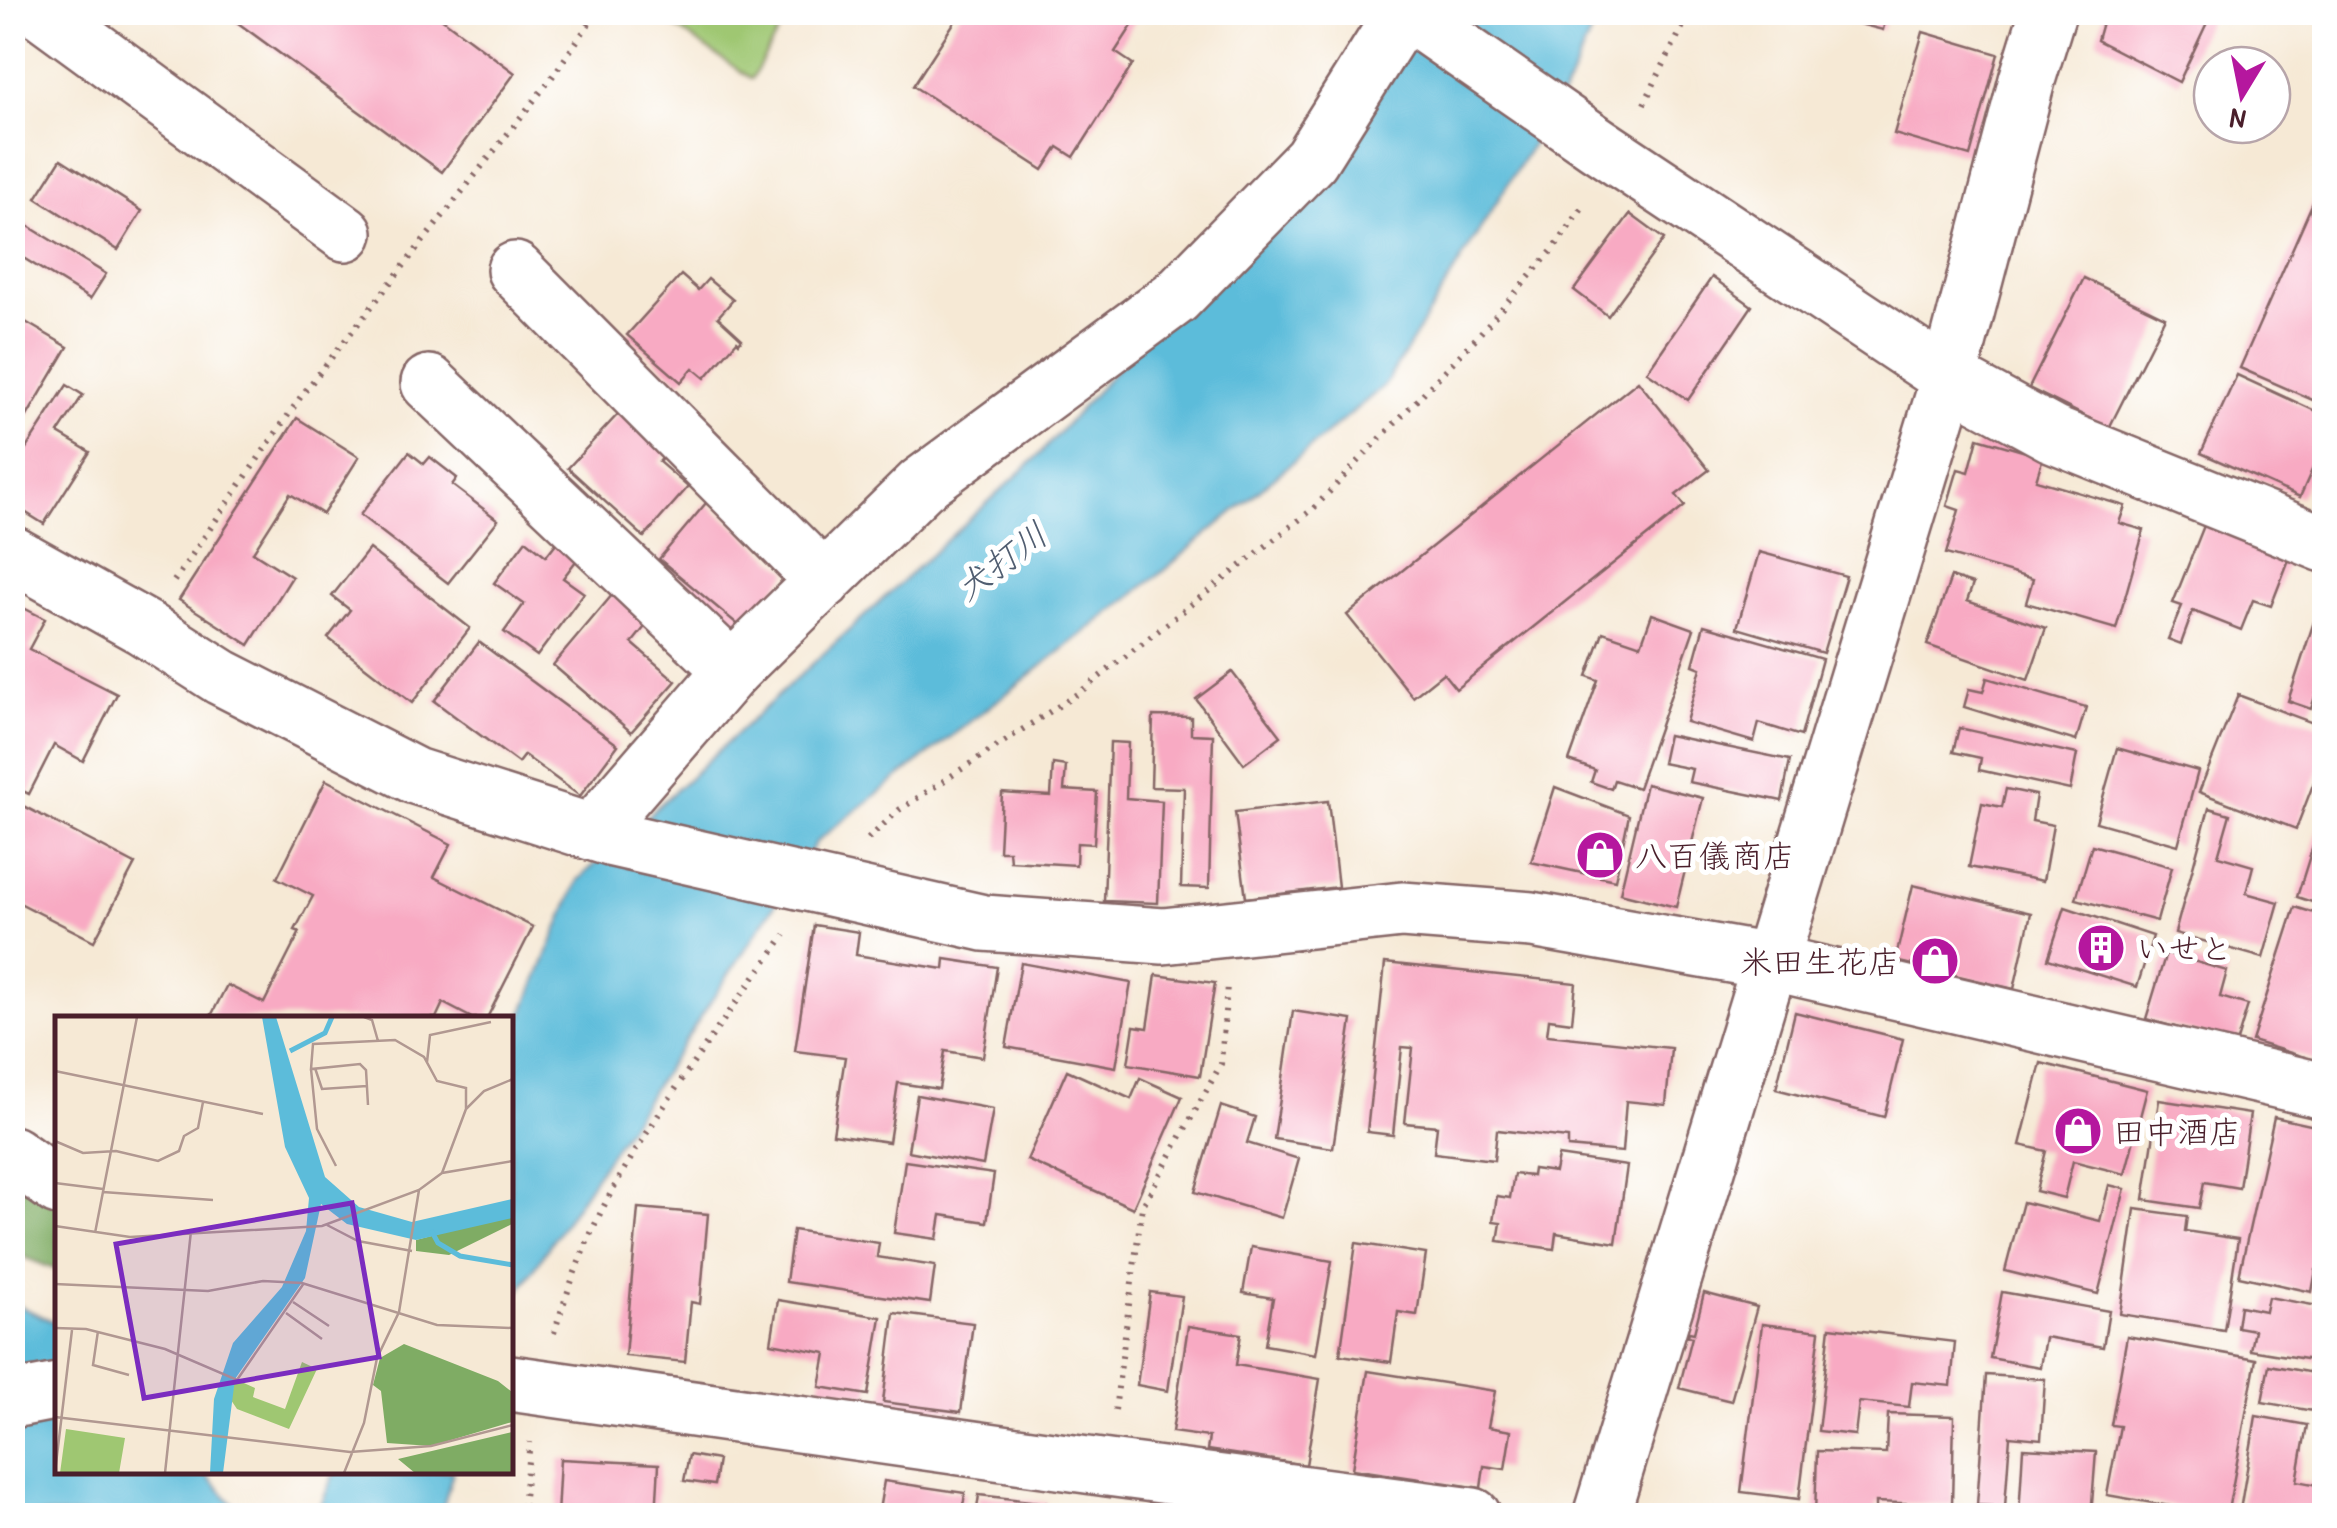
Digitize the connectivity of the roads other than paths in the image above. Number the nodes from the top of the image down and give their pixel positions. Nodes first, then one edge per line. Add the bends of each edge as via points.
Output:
1 (43, 12) edge
2 (2048, 12) edge
3 (344, 233) dead end
4 (515, 270) dead end
5 (1949, 378) junction
6 (429, 383) dead end
7 (2324, 544) edge
8 (12, 554) edge
9 (824, 581) junction
10 (732, 670) junction
11 (602, 836) junction
12 (1770, 962) junction
13 (2324, 1092) edge
14 (12, 1154) edge
15 (55, 1184) edge
16 (519, 1384) edge
17 (55, 1393) edge
18 (12, 1400) edge
19 (1474, 1516) edge
20 (1601, 1516) edge

1 - 3 street
2 - 5 street
4 - 9 street
5 - 7 street via 2052,434
5 - 9 street via 1402,14 1311,160 1176,297 921,485
5 - 12 street
6 - 10 street
8 - 11 street via 220,677 415,776
9 - 10 street
10 - 11 street
11 - 12 street via 984,923 1162,936 1402,910 1532,920
12 - 13 street
12 - 20 street
14 - 15 street
16 - 19 street
17 - 18 street

